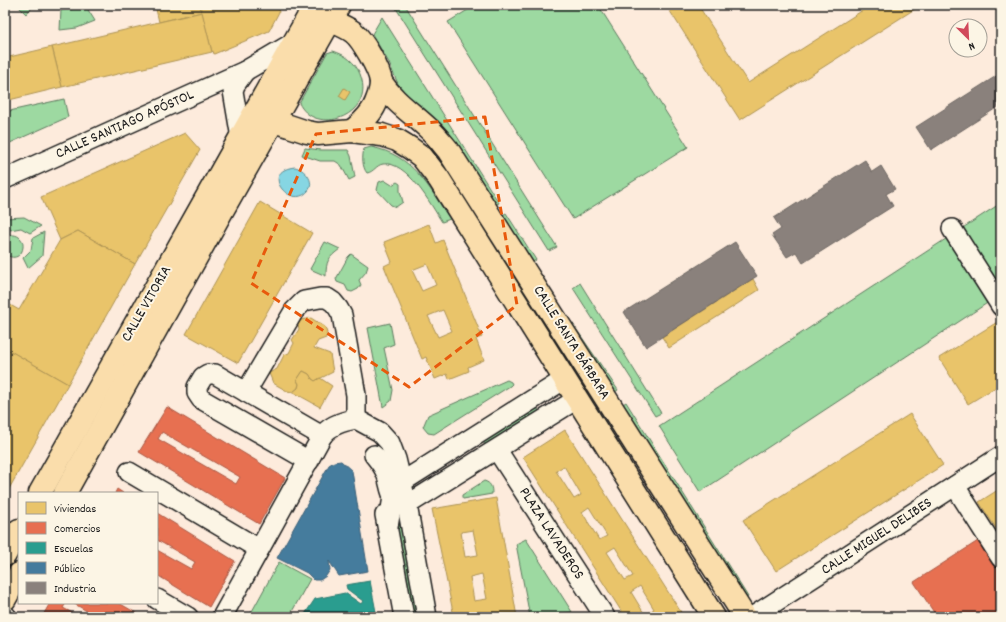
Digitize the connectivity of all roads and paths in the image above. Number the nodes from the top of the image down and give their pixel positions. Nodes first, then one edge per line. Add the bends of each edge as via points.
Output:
1 (315, 5) edge
2 (335, 13) edge
3 (296, 41) junction
4 (245, 71) junction
5 (381, 82) junction
6 (255, 113) junction
7 (352, 131) junction
8 (5, 179) edge
9 (952, 229) dead end
10 (1001, 306) edge
11 (565, 379) junction
12 (246, 392) junction
13 (577, 399) junction
14 (356, 419) junction
15 (322, 436) junction
16 (497, 450) junction
17 (374, 455) junction
18 (1001, 456) edge
19 (396, 459) junction
20 (309, 461) junction
21 (422, 469) junction
22 (129, 472) dead end
23 (955, 486) junction
24 (41, 492) edge
25 (66, 492) edge
26 (400, 495) junction
27 (388, 527) junction
28 (18, 532) edge
29 (259, 549) junction
30 (5, 555) edge
31 (1001, 558) edge
32 (18, 576) edge
33 (5, 599) edge
34 (158, 600) edge
35 (188, 617) edge
36 (222, 617) edge
37 (404, 617) edge
38 (427, 617) edge
39 (605, 617) edge
40 (714, 617) edge
41 (745, 617) edge
42 (752, 617) edge

1 - 3 main road, CALLE VITORIA
2 - 3 main road
2 - 5 main road via 360,40 374,63
2 - 6 main road, CALLE VITORIA
3 - 4 street, CALLE SANTIAGO APÓSTOL
3 - 6 main road, CALLE VITORIA
4 - 6 street, CALLE SANTIAGO APÓSTOL via 233,91
4 - 8 street, CALLE SANTIAGO APÓSTOL
5 - 7 main road via 377,102 365,120
5 - 41 main road, CALLE SANTA BÁRBARA via 388,93 430,129 448,150
6 - 7 main road via 307,132 318,134
6 - 24 main road, CALLE VITORIA
6 - 25 main road, CALLE VITORIA via 221,213
7 - 11 main road, CALLE SANTA BÁRBARA via 397,140 422,158 432,169
9 - 10 street
11 - 13 main road, CALLE SANTA BÁRBARA
11 - 21 street
12 - 14 street via 294,310 304,301 327,298 342,315 356,395
12 - 15 street
12 - 20 street via 215,374 203,377 197,387 201,399
13 - 16 street
13 - 40 main road, CALLE SANTA BÁRBARA
14 - 15 street via 335,425
14 - 17 street via 369,438
14 - 19 street via 380,432 390,443
15 - 20 street
16 - 26 street
16 - 39 street, PLAZA LAVADEROS
17 - 26 street
17 - 27 street
18 - 23 street, CALLE MIGUEL DELIBES
19 - 21 street via 402,464
19 - 26 street
20 - 29 street
21 - 26 street
22 - 29 street
23 - 31 street
23 - 42 street, CALLE MIGUEL DELIBES
26 - 27 street
26 - 38 street
27 - 37 street
28 - 30 main road
29 - 36 street
32 - 33 main road
34 - 35 street

